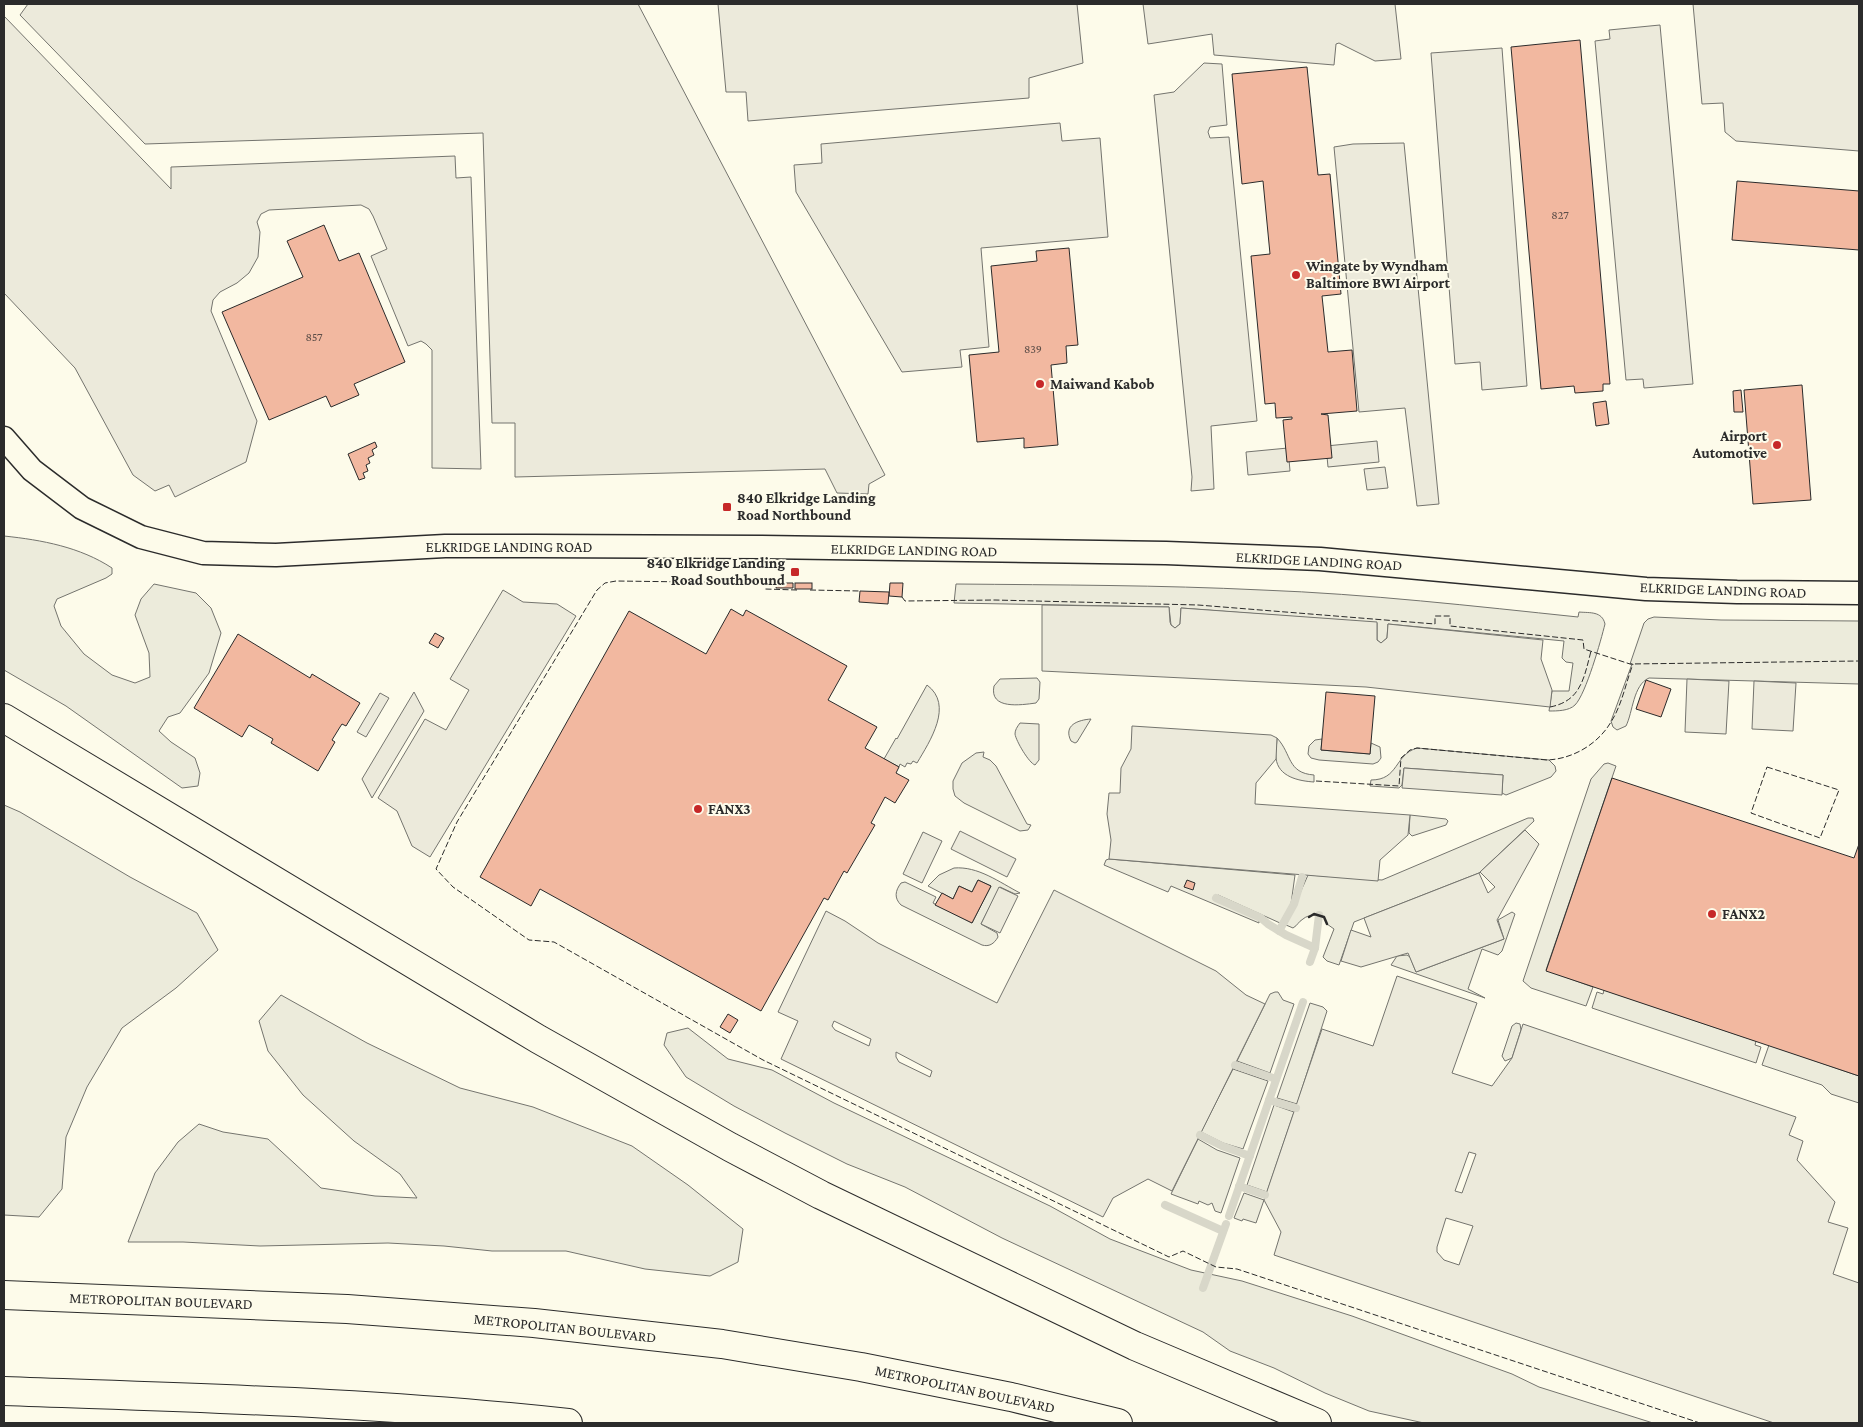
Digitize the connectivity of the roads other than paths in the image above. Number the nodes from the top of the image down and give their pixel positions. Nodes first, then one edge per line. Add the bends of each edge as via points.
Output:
1 (4, 438) edge
2 (1859, 593) edge
3 (4, 718) edge
4 (4, 1295) edge
5 (4, 1391) edge
6 (568, 1423) edge
7 (1118, 1423) edge
8 (1317, 1423) edge

1 - 2 street, ELKRIDGE LANDING ROAD via 32,470 82,508 141,537 203,553 276,555 446,546 1166,553 1360,562 1635,588
3 - 8 highway via 538,1039 738,1151 839,1204 1135,1346
4 - 7 highway, METROPOLITAN BOULEVARD via 347,1309 534,1323 722,1344 861,1367
5 - 6 highway via 337,1405

